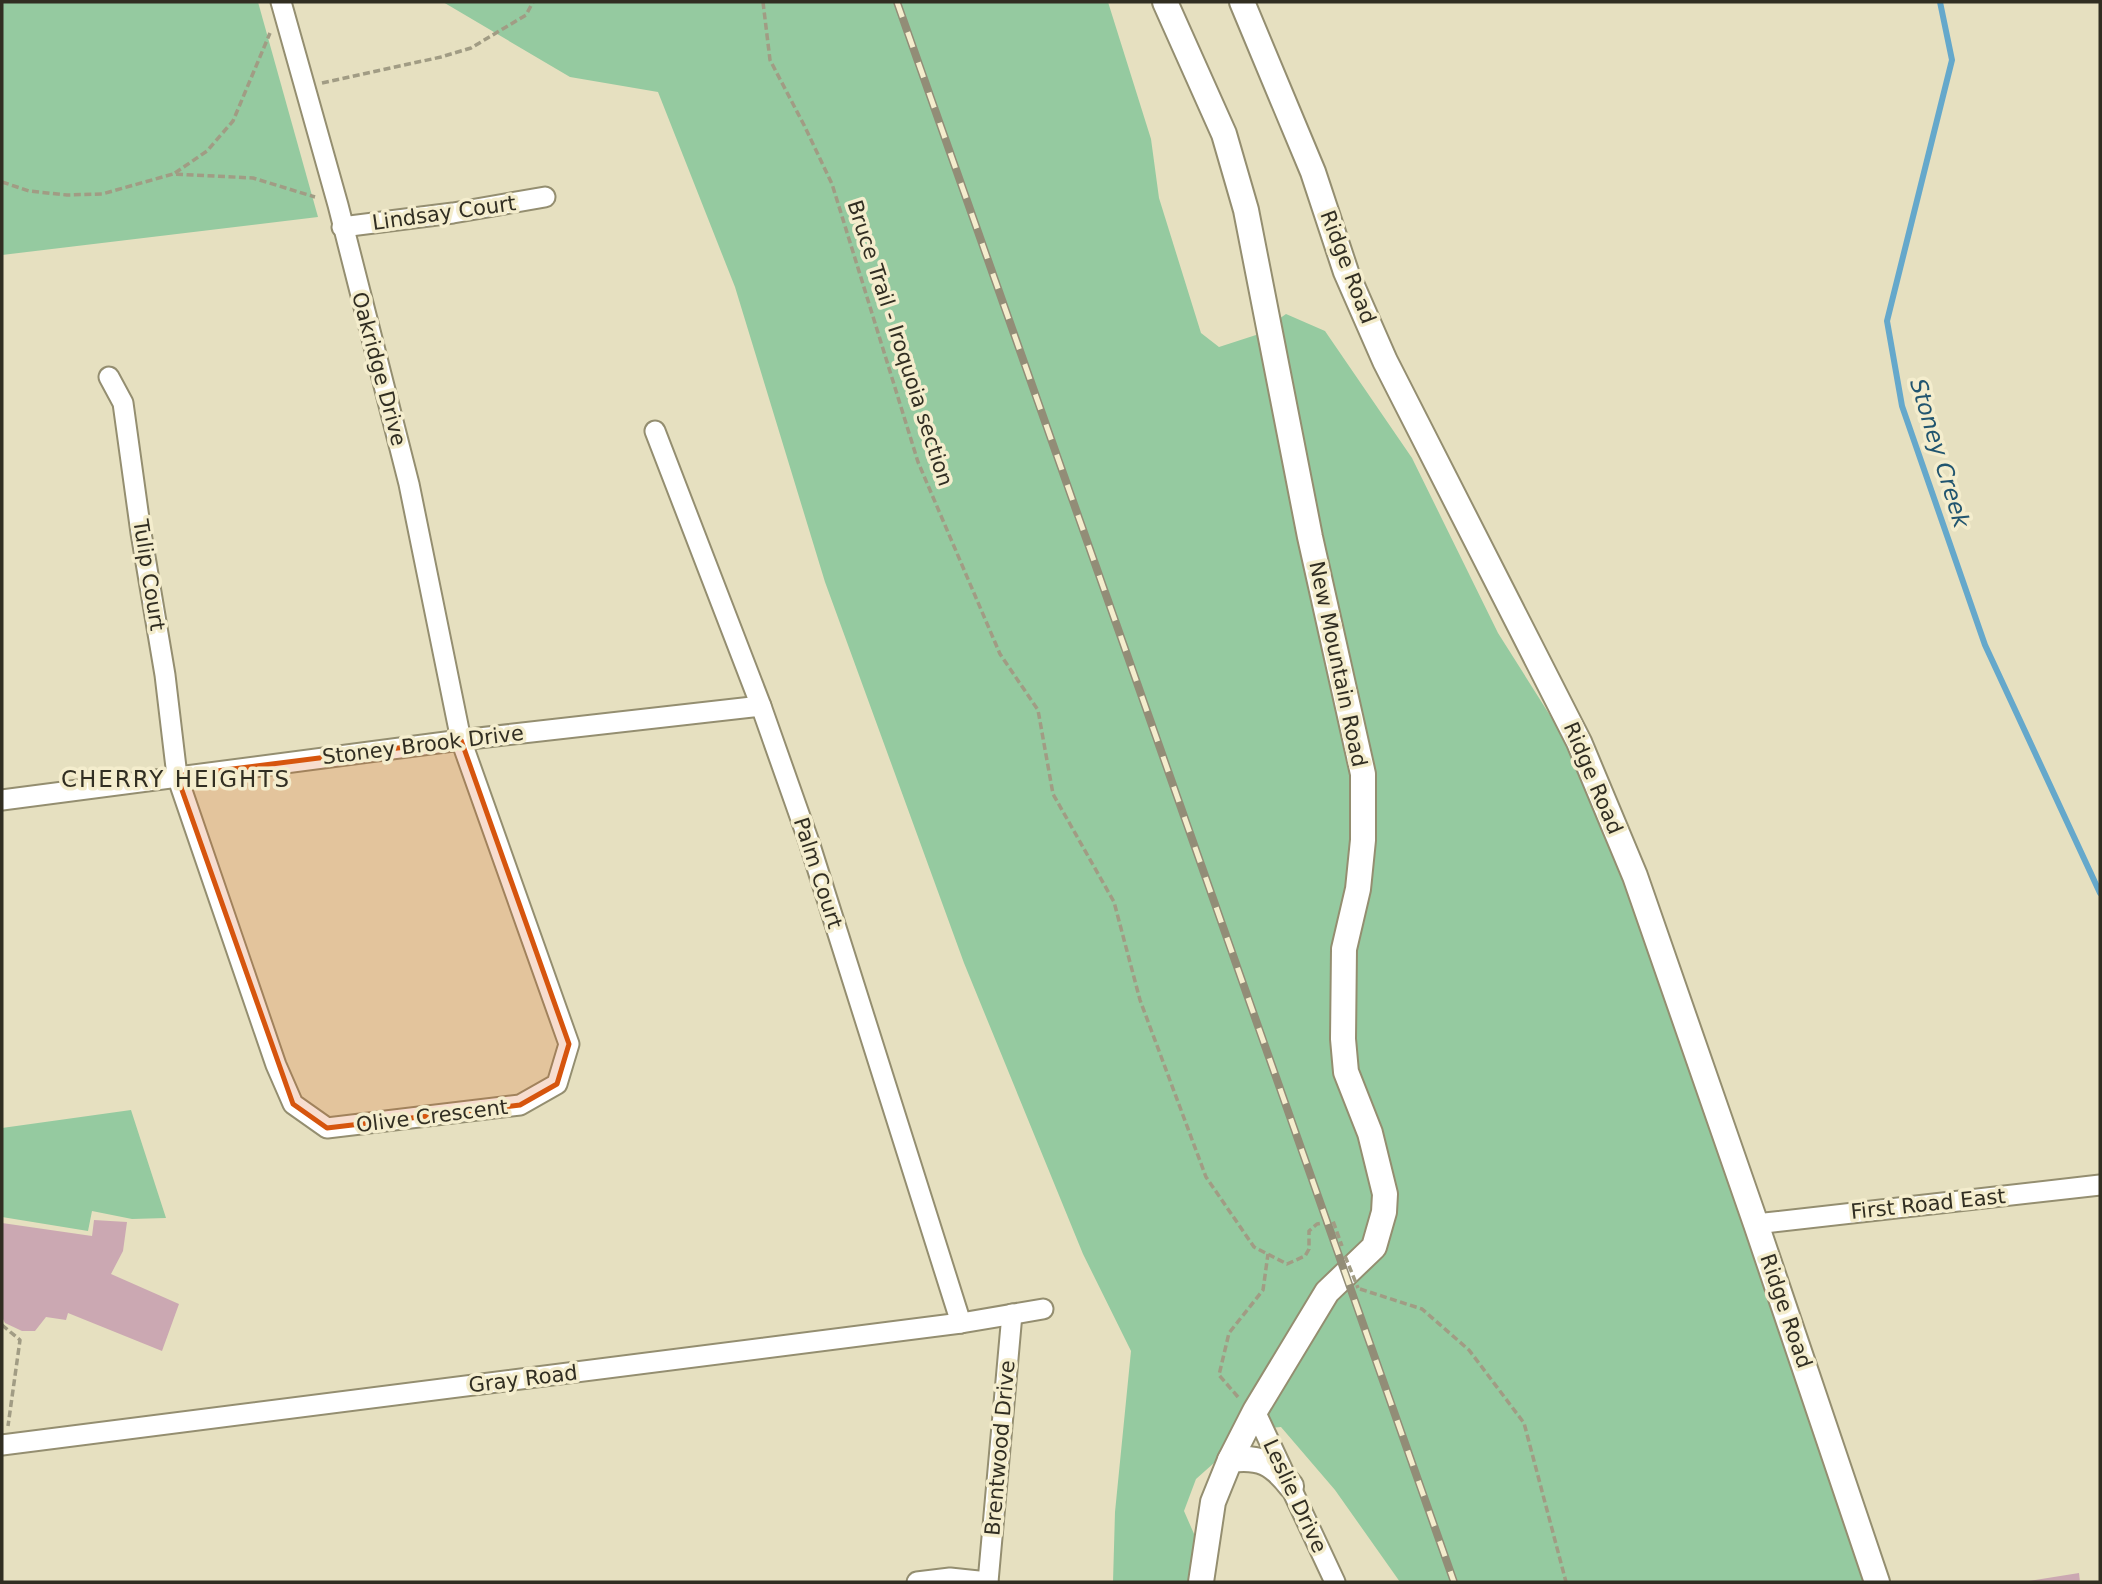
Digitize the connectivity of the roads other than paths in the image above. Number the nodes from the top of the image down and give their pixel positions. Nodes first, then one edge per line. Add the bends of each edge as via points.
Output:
1 (1165, 2) edge
2 (1242, 2) edge
3 (282, 3) edge
4 (545, 197) dead end
5 (342, 228) junction
6 (109, 377) dead end
7 (654, 431) dead end
8 (761, 706) junction
9 (461, 740) junction
10 (177, 776) junction
11 (2, 800) edge
12 (2100, 1185) edge
13 (1756, 1224) junction
14 (1043, 1308) dead end
15 (1012, 1314) junction
16 (961, 1323) junction
17 (1254, 1413) junction
18 (3, 1445) edge
19 (1230, 1460) junction
20 (1291, 1486) junction
21 (917, 1582) edge
22 (988, 1582) edge
23 (1201, 1582) edge
24 (1335, 1582) edge
25 (1877, 1582) edge

1 - 17 main road, New Mountain Road via 1224,134 1246,210 1310,537 1363,774 1363,840 1345,949 1343,1039 1346,1072 1383,1179 1384,1212 1374,1247 1327,1292
2 - 13 main road, Ridge Road via 1313,172 1346,272 1385,360 1579,742 1635,876
3 - 5 street, Oakridge Drive
4 - 5 street, Lindsay Court
5 - 9 street, Oakridge Drive via 409,484
6 - 10 street, Tulip Court via 123,403
7 - 8 street, Palm Court
8 - 9 street, Stoney Brook Drive
8 - 16 street, Palm Court via 809,842
9 - 10 street, Stoney Brook Drive
9 - 10 street, Olive Crescent via 569,1044 557,1084 520,1105 327,1128 293,1104
10 - 11 street, Stoney Brook Drive
12 - 13 street, First Road East
13 - 25 main road, Ridge Road
14 - 15 street, Gray Road
15 - 16 street, Gray Road
15 - 22 street, Brentwood Drive
16 - 18 street, Gray Road
17 - 19 main road, New Mountain Road
17 - 20 street, Leslie Drive
19 - 20 main road via 1264,1462
19 - 23 main road, New Mountain Road via 1213,1502
20 - 24 street, Leslie Drive
21 - 22 street via 950,1578

